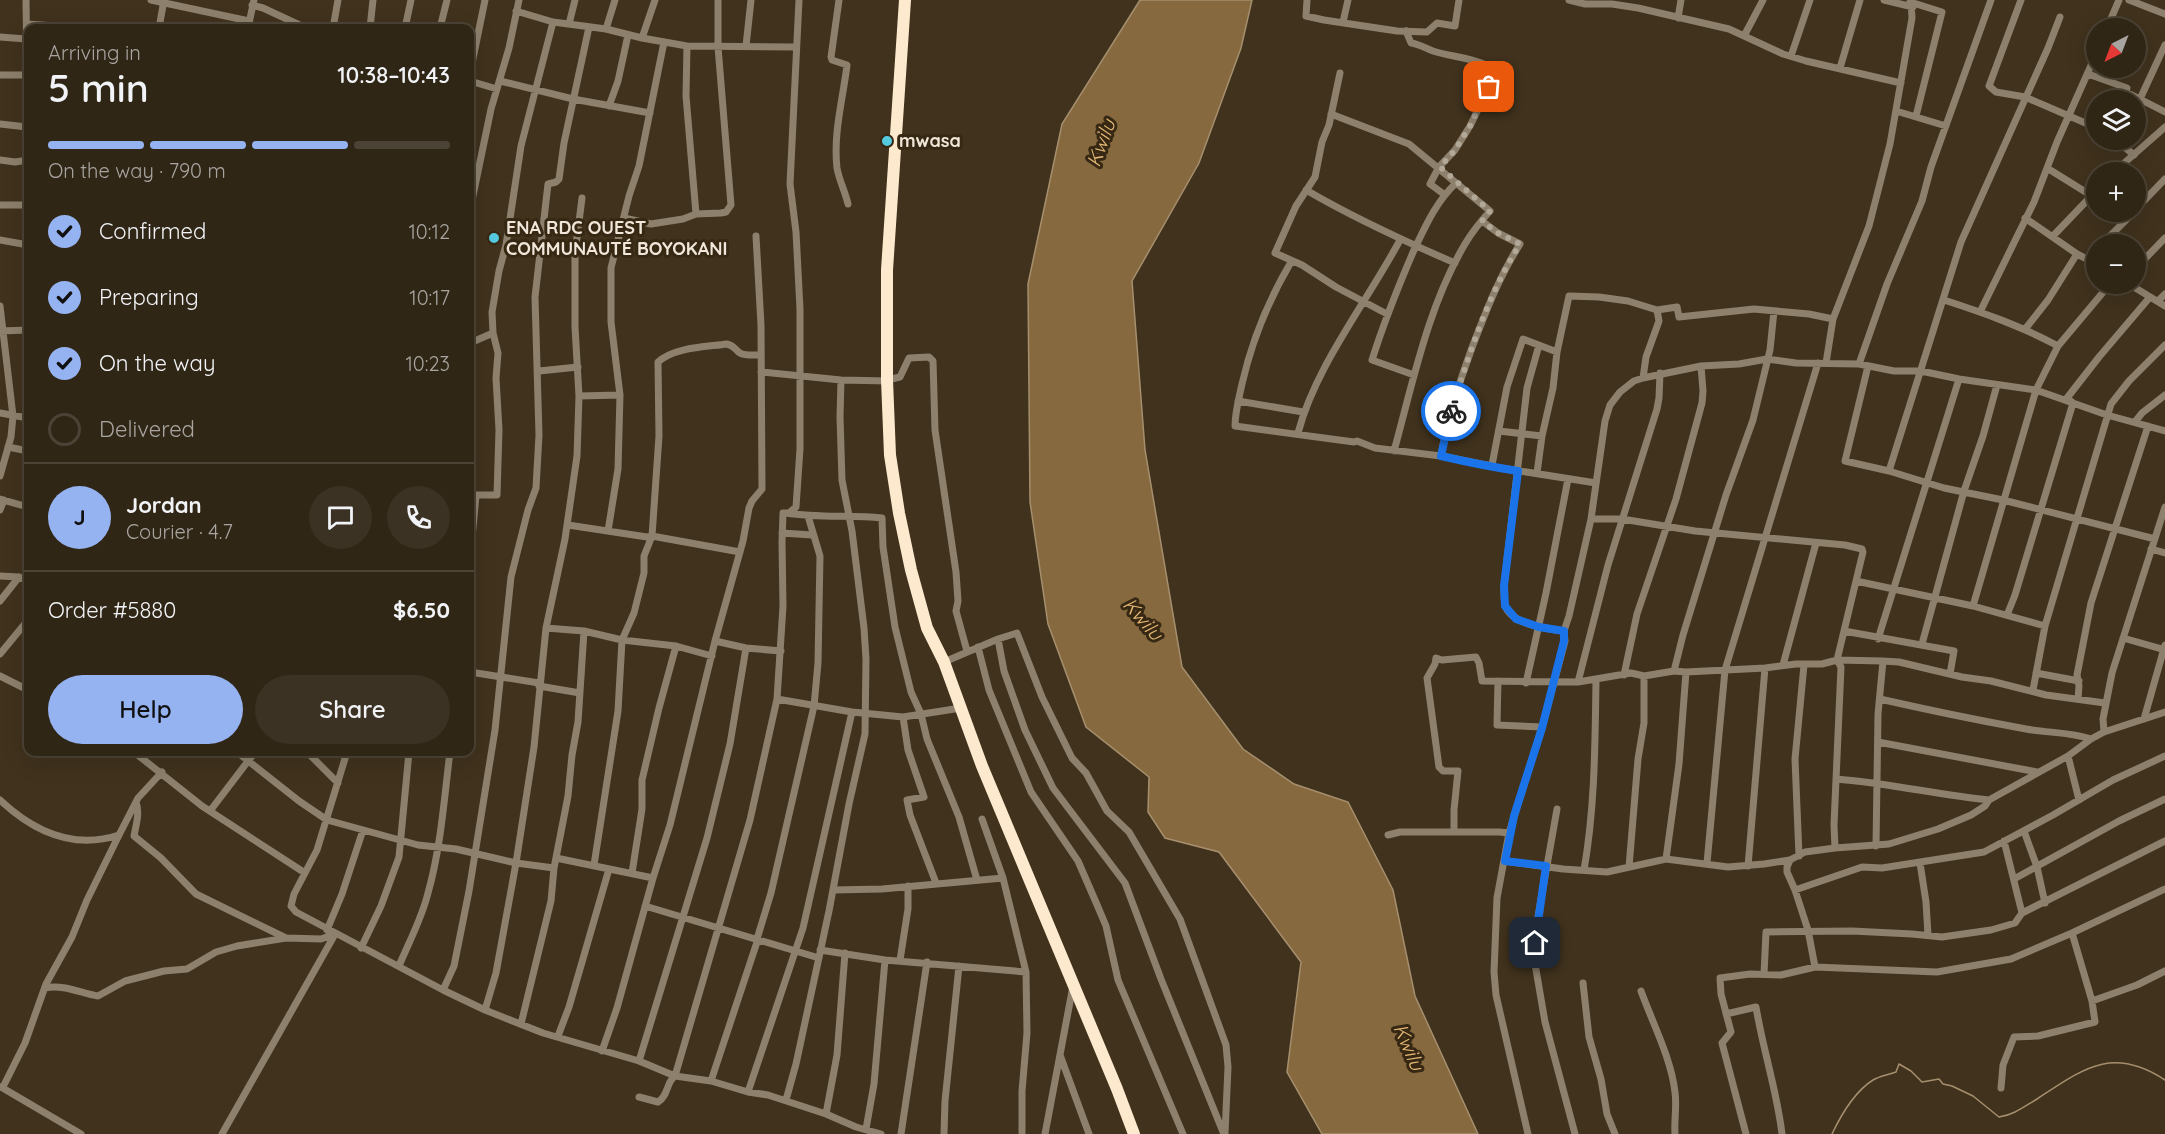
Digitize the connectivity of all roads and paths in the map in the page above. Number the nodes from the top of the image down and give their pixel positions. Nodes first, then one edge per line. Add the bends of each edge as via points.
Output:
1 (26, 0) edge
2 (151, 0) edge
3 (244, 0) edge
4 (338, 0) edge
5 (373, 0) edge
6 (411, 0) edge
7 (447, 0) edge
8 (485, 0) edge
9 (574, 0) edge
10 (615, 0) edge
11 (655, 0) edge
12 (718, 0) edge
13 (751, 0) edge
14 (800, 0) edge
15 (839, 0) edge
16 (905, 0) edge
17 (1307, 0) edge
18 (1348, 0) edge
19 (1459, 0) edge
20 (1681, 0) edge
21 (1764, 0) edge
22 (1810, 0) edge
23 (1860, 0) edge
24 (1884, 0) edge
25 (1991, 0) edge
26 (2021, 0) edge
27 (2119, 0) edge
28 (2129, 0) edge
29 (163, 1) edge
30 (516, 1) edge
31 (1575, 1) edge
32 (253, 3) edge
33 (1911, 3) edge
34 (516, 11) junction
35 (2165, 14) edge
36 (2060, 16) dead end
37 (1678, 18) junction
38 (2111, 18) edge
39 (553, 21) junction
40 (1343, 22) junction
41 (27, 24) edge
42 (160, 24) edge
43 (244, 24) edge
44 (248, 24) edge
45 (297, 24) edge
46 (334, 24) edge
47 (370, 24) edge
48 (406, 24) edge
49 (441, 24) edge
50 (569, 24) junction
51 (589, 27) junction
52 (606, 29) junction
53 (1406, 31) junction
54 (628, 35) junction
55 (1744, 36) junction
56 (0, 37) edge
57 (642, 38) junction
58 (24, 39) edge
59 (664, 42) junction
60 (2165, 45) edge
61 (687, 46) junction
62 (718, 46) junction
63 (746, 46) junction
64 (796, 47) junction
65 (474, 54) edge
66 (1791, 56) junction
67 (1840, 68) junction
68 (1340, 73) dead end
69 (0, 75) edge
70 (24, 75) edge
71 (2086, 78) edge
72 (2099, 78) edge
73 (500, 81) junction
74 (474, 82) edge
75 (1901, 83) junction
76 (497, 89) junction
77 (535, 90) junction
78 (2126, 90) edge
79 (2144, 90) edge
80 (2025, 97) junction
81 (573, 99) junction
82 (2146, 102) edge
83 (609, 106) junction
84 (1896, 111) junction
85 (2165, 112) edge
86 (650, 113) junction
87 (1330, 114) junction
88 (1916, 116) junction
89 (2069, 116) junction
90 (2086, 123) edge
91 (0, 124) edge
92 (1946, 126) junction
93 (24, 127) edge
94 (2165, 127) edge
95 (2128, 150) edge
96 (2134, 155) junction
97 (0, 160) edge
98 (24, 161) edge
99 (2126, 162) edge
100 (1440, 167) junction
101 (2047, 168) junction
102 (474, 175) edge
103 (2165, 179) edge
104 (1456, 183) junction
105 (2086, 189) edge
106 (1305, 190) junction
107 (1444, 195) junction
108 (582, 198) dead end
109 (2146, 199) edge
110 (2086, 201) edge
111 (848, 204) dead end
112 (0, 205) edge
113 (24, 205) edge
114 (696, 214) junction
115 (624, 218) junction
116 (2025, 218) junction
117 (1482, 221) junction
118 (2124, 222) edge
119 (2112, 234) edge
120 (756, 236) dead end
121 (2053, 236) junction
122 (2165, 238) edge
123 (0, 240) edge
124 (1400, 240) junction
125 (24, 244) edge
126 (1416, 246) junction
127 (2077, 254) junction
128 (2086, 258) edge
129 (2146, 258) edge
130 (1292, 262) junction
131 (1455, 263) junction
132 (2102, 294) edge
133 (2145, 294) edge
134 (2165, 294) edge
135 (2150, 297) junction
136 (1944, 300) junction
137 (1364, 301) junction
138 (2158, 301) junction
139 (0, 306) edge
140 (2165, 306) edge
141 (1657, 310) junction
142 (1774, 311) junction
143 (1980, 312) junction
144 (1387, 314) junction
145 (1833, 319) junction
146 (2026, 328) junction
147 (24, 330) edge
148 (1, 331) edge
149 (493, 333) junction
150 (474, 342) edge
151 (1539, 345) junction
152 (2165, 345) edge
153 (2058, 346) junction
154 (1557, 352) junction
155 (760, 355) junction
156 (1767, 359) junction
157 (1822, 363) junction
158 (1859, 364) junction
159 (1701, 366) junction
160 (1868, 366) junction
161 (578, 367) junction
162 (539, 371) junction
163 (1921, 371) junction
164 (761, 372) junction
165 (1660, 373) junction
166 (1414, 375) junction
167 (800, 376) junction
168 (1643, 378) junction
169 (1959, 379) junction
170 (841, 380) junction
171 (888, 381) junction
172 (1997, 385) junction
173 (2036, 390) junction
174 (2165, 395) edge
175 (579, 396) junction
176 (620, 396) junction
177 (1238, 401) junction
178 (2073, 403) junction
179 (1304, 412) junction
180 (0, 413) edge
181 (2107, 415) junction
182 (13, 416) junction
183 (24, 417) edge
184 (2135, 422) junction
185 (2148, 426) junction
186 (1499, 430) junction
187 (2165, 431) edge
188 (1298, 433) junction
189 (1522, 434) junction
190 (1542, 436) junction
191 (8, 447) junction
192 (24, 450) edge
193 (1394, 451) junction
194 (1441, 456) junction
195 (1492, 465) junction
196 (1518, 471) junction
197 (1889, 471) junction
198 (1537, 473) junction
199 (0, 476) edge
200 (1568, 479) junction
201 (1927, 482) junction
202 (1596, 483) junction
203 (1964, 491) junction
204 (474, 496) edge
205 (2, 499) edge
206 (2002, 500) junction
207 (24, 506) edge
208 (2165, 507) edge
209 (0, 510) edge
210 (2039, 510) junction
211 (783, 513) junction
212 (849, 515) junction
213 (808, 516) junction
214 (1591, 519) junction
215 (1622, 519) junction
216 (2077, 519) junction
217 (568, 525) junction
218 (1666, 525) junction
219 (2114, 528) junction
220 (608, 531) junction
221 (782, 533) junction
222 (1716, 533) junction
223 (812, 535) junction
224 (652, 536) junction
225 (1765, 538) junction
226 (2155, 539) junction
227 (1816, 543) junction
228 (2151, 549) junction
229 (740, 552) junction
230 (2165, 553) edge
231 (0, 576) edge
232 (19, 576) junction
233 (24, 578) edge
234 (1856, 581) junction
235 (1894, 588) junction
236 (1934, 599) junction
237 (0, 602) edge
238 (1973, 606) junction
239 (2007, 615) junction
240 (2044, 626) junction
241 (24, 627) edge
242 (1539, 627) junction
243 (546, 628) junction
244 (584, 631) junction
245 (1564, 631) junction
246 (1844, 631) junction
247 (2123, 638) junction
248 (998, 639) junction
249 (1878, 639) junction
250 (622, 640) junction
251 (715, 641) junction
252 (1922, 644) junction
253 (676, 646) junction
254 (978, 647) junction
255 (746, 648) junction
256 (2164, 648) edge
257 (781, 651) junction
258 (967, 651) junction
259 (0, 654) edge
260 (712, 656) junction
261 (1837, 660) junction
262 (1883, 661) junction
263 (944, 662) junction
264 (1804, 664) junction
265 (1783, 665) junction
266 (1765, 668) junction
267 (1725, 670) junction
268 (1674, 671) junction
269 (474, 672) edge
270 (1686, 672) junction
271 (2036, 673) junction
272 (1950, 674) junction
273 (500, 675) junction
274 (1624, 675) junction
275 (1644, 676) junction
276 (0, 677) edge
277 (1498, 681) junction
278 (1596, 681) junction
279 (2079, 681) junction
280 (1526, 682) junction
281 (1578, 682) junction
282 (1553, 683) junction
283 (539, 685) junction
284 (24, 688) edge
285 (2033, 690) junction
286 (580, 693) junction
287 (777, 699) junction
288 (1880, 699) junction
289 (2078, 699) junction
290 (2105, 704) junction
291 (814, 706) junction
292 (961, 708) junction
293 (852, 712) junction
294 (2165, 712) edge
295 (865, 713) junction
296 (921, 714) junction
297 (903, 717) junction
298 (2144, 719) junction
299 (1542, 728) junction
300 (2104, 732) junction
301 (2091, 739) junction
302 (1878, 742) junction
303 (140, 756) edge
304 (242, 756) edge
305 (252, 756) edge
306 (310, 756) edge
307 (346, 756) edge
308 (409, 756) edge
309 (449, 756) edge
310 (2068, 756) junction
311 (2165, 756) edge
312 (248, 760) junction
313 (162, 772) junction
314 (2037, 772) junction
315 (1836, 779) junction
316 (1877, 782) junction
317 (338, 783) junction
318 (2165, 799) edge
319 (0, 800) edge
320 (1989, 800) junction
321 (2079, 800) junction
322 (136, 802) junction
323 (1557, 810) dead end
324 (210, 811) junction
325 (982, 819) dead end
326 (327, 820) junction
327 (363, 830) junction
328 (2024, 831) junction
329 (1454, 832) junction
330 (1509, 833) junction
331 (1388, 834) dead end
332 (118, 835) junction
333 (400, 840) junction
334 (2004, 841) junction
335 (2165, 841) edge
336 (437, 846) junction
337 (1876, 846) junction
338 (1835, 848) junction
339 (476, 854) junction
340 (1799, 856) junction
341 (556, 858) junction
342 (1666, 859) junction
343 (1790, 860) junction
344 (1505, 861) junction
345 (516, 863) junction
346 (1707, 863) junction
347 (1920, 863) junction
348 (594, 865) junction
349 (1546, 866) junction
350 (1748, 866) junction
351 (1629, 867) junction
352 (2037, 867) junction
353 (554, 868) junction
354 (609, 869) junction
355 (1584, 870) junction
356 (304, 873) junction
357 (632, 873) junction
358 (653, 878) junction
359 (1003, 878) junction
360 (2014, 879) junction
361 (977, 880) junction
362 (936, 883) junction
363 (908, 885) junction
364 (2165, 889) edge
365 (833, 890) junction
366 (1795, 890) junction
367 (2045, 903) junction
368 (645, 906) junction
369 (2022, 913) junction
370 (683, 918) junction
371 (719, 928) junction
372 (327, 930) junction
373 (1808, 933) junction
374 (2072, 933) junction
375 (335, 934) junction
376 (1928, 935) junction
377 (286, 938) junction
378 (757, 939) junction
379 (361, 948) junction
380 (795, 951) junction
381 (820, 954) junction
382 (845, 954) junction
383 (885, 960) junction
384 (900, 960) junction
385 (927, 962) junction
386 (399, 966) junction
387 (958, 966) junction
388 (1815, 968) junction
389 (2165, 971) edge
390 (1026, 972) junction
391 (1764, 975) junction
392 (1582, 983) dead end
393 (1073, 986) junction
394 (45, 988) junction
395 (443, 990) junction
396 (1641, 991) dead end
397 (2092, 1001) junction
398 (485, 1010) junction
399 (1726, 1014) junction
400 (521, 1024) junction
401 (558, 1036) junction
402 (602, 1051) junction
403 (1059, 1053) junction
404 (639, 1061) junction
405 (675, 1076) junction
406 (711, 1082) junction
407 (2, 1087) edge
408 (2001, 1088) dead end
409 (747, 1092) junction
410 (639, 1097) dead end
411 (786, 1100) junction
412 (826, 1114) junction
413 (866, 1129) junction
414 (81, 1134) edge
415 (222, 1134) edge
416 (881, 1134) edge
417 (901, 1134) edge
418 (944, 1134) edge
419 (1022, 1134) edge
420 (1045, 1134) edge
421 (1089, 1134) edge
422 (1134, 1134) edge
423 (1184, 1134) edge
424 (1225, 1134) edge
425 (1528, 1134) edge
426 (1575, 1134) edge
427 (1615, 1134) edge
428 (1675, 1134) edge
429 (1746, 1134) edge
430 (1782, 1134) edge

1 - 41 street
2 - 29 street
3 - 32 street
4 - 46 street
5 - 47 street
6 - 48 street
7 - 49 street
8 - 65 street
9 - 50 street
10 - 52 street
11 - 57 street
12 - 62 street
13 - 63 street
14 - 64 street
15 - 111 street via 831,57 847,65 837,122 837,167
16 - 171 highway via 887,270
17 - 40 street via 1306,15
18 - 40 street
19 - 53 street via 1455,26 1437,23 1427,32
20 - 37 street
21 - 55 street
22 - 66 street
23 - 67 street
24 - 33 street
25 - 92 street
26 - 80 street via 1989,86 1996,92
27 - 38 street
28 - 35 street
29 - 42 street
29 - 43 street
30 - 34 street
31 - 37 street via 1638,8
32 - 44 street
32 - 45 street
33 - 75 street
33 - 88 street via 1942,12
34 - 39 street
34 - 73 street
36 - 80 street
37 - 55 street
39 - 50 street
39 - 77 street
40 - 53 street
50 - 51 street
51 - 52 street
51 - 81 street
52 - 54 street
53 - 100 street via 1411,43 1488,66 1489,87 1470,126
54 - 57 street
54 - 83 street
55 - 66 street
56 - 58 street
57 - 59 street
59 - 61 street
59 - 86 street
60 - 79 street
61 - 62 street
61 - 114 street via 686,96
62 - 63 street
62 - 114 street via 731,205 726,212
63 - 64 street
64 - 167 street via 790,184 796,232
66 - 67 street
67 - 75 street
68 - 87 street
69 - 70 street
71 - 89 street
72 - 78 street
73 - 76 street
73 - 77 street
74 - 76 street
75 - 84 street
76 - 102 street
77 - 81 street
77 - 149 street via 495,288
80 - 89 street
80 - 136 street via 1960,242
81 - 83 street
81 - 162 street via 559,179 548,184 541,230 535,297
82 - 85 street
83 - 86 street
84 - 88 street
84 - 145 street via 1869,226
86 - 115 street
87 - 100 street via 1409,144
87 - 106 street via 1315,177
88 - 92 street
89 - 90 street
89 - 101 street
91 - 93 street
92 - 158 street via 1922,201
94 - 96 street
95 - 96 street
96 - 99 street
97 - 98 street
100 - 104 street
100 - 107 street via 1430,184
101 - 105 street
101 - 116 street
103 - 109 street
104 - 107 street
104 - 117 street via 1490,211
106 - 124 street
106 - 130 street via 1275,253
107 - 126 street
108 - 161 street via 575,253
110 - 121 street
112 - 113 street
114 - 115 street via 651,224
115 - 176 street via 610,268 611,322
116 - 121 street
116 - 143 street
117 - 131 street
117 - 194 street via 1520,244 1493,292 1472,347
118 - 119 street
120 - 155 street
121 - 127 street
122 - 129 street
123 - 125 street
124 - 126 street
124 - 137 street
126 - 131 street
126 - 144 street
127 - 128 street
127 - 146 street
130 - 137 street
130 - 177 street via 1269,302 1254,340
131 - 166 street
132 - 153 street
133 - 135 street
134 - 138 street
135 - 138 street
135 - 178 street via 2067,398
136 - 143 street
136 - 163 street
137 - 144 street
137 - 179 street
138 - 140 street
139 - 148 street
141 - 142 street via 1677,308 1679,317 1754,309
141 - 154 street via 1599,297 1569,296
141 - 168 street via 1659,321
142 - 145 street
142 - 156 street
143 - 146 street
144 - 166 street via 1372,360
145 - 157 street
146 - 153 street
147 - 148 street
148 - 182 street
149 - 150 street
149 - 204 street via 498,353 497,495
151 - 154 street
151 - 186 street via 1523,339 1507,387
151 - 189 street via 1527,388
152 - 181 street via 2117,395
153 - 173 street
154 - 190 street
155 - 164 street
155 - 224 street via 745,355 728,344 681,351 658,362 659,436
156 - 157 street
156 - 159 street
156 - 222 street via 1753,420
157 - 158 street
157 - 225 street
158 - 160 street
159 - 165 street
159 - 218 street via 1702,403
160 - 163 street
160 - 197 street via 1845,461
161 - 162 street
161 - 175 street
162 - 273 street via 536,488 512,577
163 - 169 street
163 - 197 street
164 - 167 street
164 - 229 street via 762,489 749,508
165 - 168 street
165 - 215 street via 1657,409
166 - 193 street
167 - 170 street
167 - 211 street via 796,507
168 - 202 street via 1620,392 1610,405
169 - 172 street
169 - 201 street
170 - 171 street
170 - 212 street via 843,480
171 - 258 street via 900,377 909,358 929,357 933,361 935,430 956,572 956,611
171 - 263 highway via 890,455 899,513 927,628
172 - 173 street
172 - 203 street
173 - 178 street
173 - 206 street
174 - 184 street
175 - 176 street
175 - 217 street via 577,456
176 - 220 street via 618,469
177 - 179 street
177 - 188 street via 1235,426
178 - 181 street
178 - 210 street
179 - 188 street
180 - 182 street
181 - 184 street
181 - 216 street
182 - 183 street
182 - 191 street
184 - 185 street
185 - 187 street
185 - 219 street
186 - 189 street
186 - 195 street
188 - 193 street via 1357,441
189 - 190 street
189 - 196 street
190 - 198 street
191 - 192 street
191 - 199 street
193 - 194 street
194 - 195 street
195 - 196 street
196 - 198 street
196 - 242 street via 1505,606 1516,619
197 - 201 street
198 - 200 street
200 - 202 street
200 - 242 street
201 - 203 street
201 - 235 street
202 - 214 street
203 - 206 street
203 - 236 street
205 - 207 street
205 - 209 street
206 - 210 street
206 - 238 street
208 - 226 street
210 - 216 street
210 - 239 street
211 - 213 street
211 - 221 street
212 - 213 street
212 - 295 street via 864,628
212 - 296 street via 882,518 895,627 911,692
213 - 223 street
214 - 215 street
214 - 245 street
215 - 218 street
215 - 281 street
216 - 219 street
216 - 240 street
217 - 220 street
217 - 243 street
218 - 222 street
218 - 274 street via 1637,614
219 - 226 street
219 - 279 street via 2091,603
220 - 224 street
221 - 223 street
221 - 257 street
222 - 225 street
222 - 268 street
223 - 291 street via 820,556
224 - 229 street
224 - 250 street via 644,556 634,614
225 - 227 street
225 - 267 street
226 - 228 street
227 - 234 street via 1862,549
227 - 265 street
228 - 230 street
228 - 247 street
229 - 251 street
231 - 232 street
232 - 233 street
232 - 237 street
234 - 235 street
234 - 246 street
235 - 236 street
235 - 249 street
236 - 238 street
236 - 252 street
238 - 239 street
239 - 240 street
240 - 271 street
241 - 259 street
242 - 245 street
242 - 280 street
243 - 244 street
243 - 283 street
244 - 250 street
244 - 286 street
245 - 282 street
246 - 249 street
246 - 261 street
247 - 256 street
247 - 290 street
248 - 254 street
248 - 424 street via 1004,671 1025,730 1053,789 1125,883
248 - 424 street via 1017,633 1072,758 1086,773 1107,811 1129,832 1180,919 1226,1045
249 - 252 street
250 - 253 street
250 - 348 street via 618,711
251 - 255 street
251 - 260 street
252 - 272 street via 1954,651
253 - 260 street
253 - 357 street via 642,780 642,809
254 - 258 street
254 - 423 street via 989,690 1031,792 1078,861 1098,907 1118,980
255 - 257 street
255 - 370 street via 730,744
256 - 298 street
257 - 287 street
258 - 263 street
260 - 358 street
261 - 262 street
261 - 264 street
261 - 315 street via 1841,667
262 - 272 street
262 - 288 street
263 - 292 highway
264 - 265 street
264 - 340 street via 1795,759
265 - 266 street
266 - 267 street
266 - 350 street
267 - 270 street
267 - 346 street
268 - 270 street
268 - 275 street
269 - 273 street
270 - 342 street
271 - 279 street
271 - 285 street
272 - 285 street
273 - 283 street
273 - 339 street
274 - 275 street
274 - 278 street
275 - 351 street via 1644,723
276 - 284 street
277 - 280 street
277 - 299 street via 1497,725
277 - 329 street via 1482,681 1479,663 1473,656 1436,658 1427,678 1439,767 1443,771 1458,771
278 - 281 street
278 - 355 street via 1592,827
279 - 289 street
280 - 282 street
281 - 282 street
282 - 299 street
283 - 286 street
283 - 345 street
285 - 289 street
286 - 341 street
287 - 291 street
287 - 371 street via 750,820
288 - 301 street
288 - 302 street
289 - 290 street
290 - 300 street
291 - 293 street
291 - 378 street
292 - 296 street
292 - 393 highway
293 - 295 street
293 - 380 street
294 - 298 street
295 - 297 street
295 - 365 street via 865,734
296 - 297 street
296 - 361 street via 927,739 959,817
297 - 362 street via 908,750 924,797 907,800
298 - 300 street
299 - 330 street
300 - 301 street
301 - 310 street
302 - 314 street
302 - 316 street
303 - 313 street
304 - 312 street
305 - 312 street
306 - 317 street
307 - 317 street
308 - 333 street
309 - 336 street
310 - 314 street
310 - 321 street
311 - 321 street
312 - 324 street
312 - 326 street
313 - 322 street
313 - 324 street
314 - 320 street
315 - 316 street
315 - 338 street
316 - 320 street
316 - 337 street
317 - 326 street
318 - 352 street via 2119,820
319 - 332 street via 21,818 60,838 80,841
320 - 337 street via 1971,815 1938,829
321 - 328 street
322 - 332 street
322 - 377 street via 134,836 196,894
323 - 349 street
324 - 356 street
325 - 359 street
326 - 327 street
326 - 356 street
327 - 333 street
327 - 372 street
328 - 334 street
328 - 352 street
329 - 330 street
329 - 331 street
330 - 344 street
332 - 394 street
333 - 336 street
333 - 379 street via 399,857
334 - 347 street via 1984,852
334 - 360 street
335 - 367 street
336 - 339 street
336 - 386 street via 428,893
337 - 338 street
338 - 340 street
339 - 345 street
339 - 395 street via 454,966
340 - 343 street
341 - 348 street
341 - 353 street
342 - 346 street
342 - 351 street
343 - 350 street
343 - 366 street via 1787,872
344 - 349 street
344 - 425 street via 1497,898 1495,984
345 - 353 street
345 - 398 street via 496,973
346 - 350 street
347 - 366 street via 1862,867
347 - 376 street
348 - 354 street
349 - 355 street
349 - 426 street via 1534,958 1545,1022
351 - 355 street via 1607,872
352 - 360 street
352 - 367 street
353 - 400 street via 551,901
354 - 357 street
354 - 401 street
356 - 372 street via 291,906
357 - 358 street
358 - 368 street
359 - 361 street
359 - 390 street
360 - 369 street
361 - 362 street
362 - 363 street
363 - 365 street
363 - 384 street
364 - 374 street
365 - 381 street
366 - 373 street
367 - 369 street
368 - 370 street
368 - 402 street
369 - 376 street via 2015,923 1991,930 1942,937
370 - 371 street
370 - 404 street
371 - 378 street
371 - 405 street
372 - 375 street
373 - 376 street
373 - 388 street
373 - 391 street via 1766,933
374 - 388 street via 2011,959 1937,972
374 - 397 street
375 - 377 street via 321,939
375 - 379 street
375 - 415 street
377 - 394 street via 216,952 186,969 125,981 98,996 66,988
378 - 380 street
378 - 406 street
379 - 386 street
380 - 381 street
380 - 409 street
381 - 382 street
381 - 411 street
382 - 383 street
382 - 412 street via 837,1055
383 - 384 street
383 - 413 street
384 - 385 street
385 - 387 street
385 - 417 street
386 - 395 street
387 - 390 street
387 - 418 street
388 - 391 street
389 - 397 street
390 - 419 street
391 - 399 street via 1720,978
392 - 427 street via 1589,1037
393 - 403 street
393 - 422 highway
394 - 407 street via 25,1043
395 - 398 street
396 - 428 street via 1675,1089
397 - 408 street via 2095,1022 2038,1036 2014,1037 2003,1065
398 - 400 street
399 - 429 street via 1731,1032 1722,1043
399 - 430 street via 1756,1007
400 - 401 street
401 - 402 street
402 - 404 street
403 - 420 street
403 - 421 street
404 - 405 street
405 - 406 street
405 - 410 street via 667,1094 658,1102
406 - 409 street
407 - 414 street
409 - 411 street
411 - 412 street
412 - 413 street
413 - 416 street

